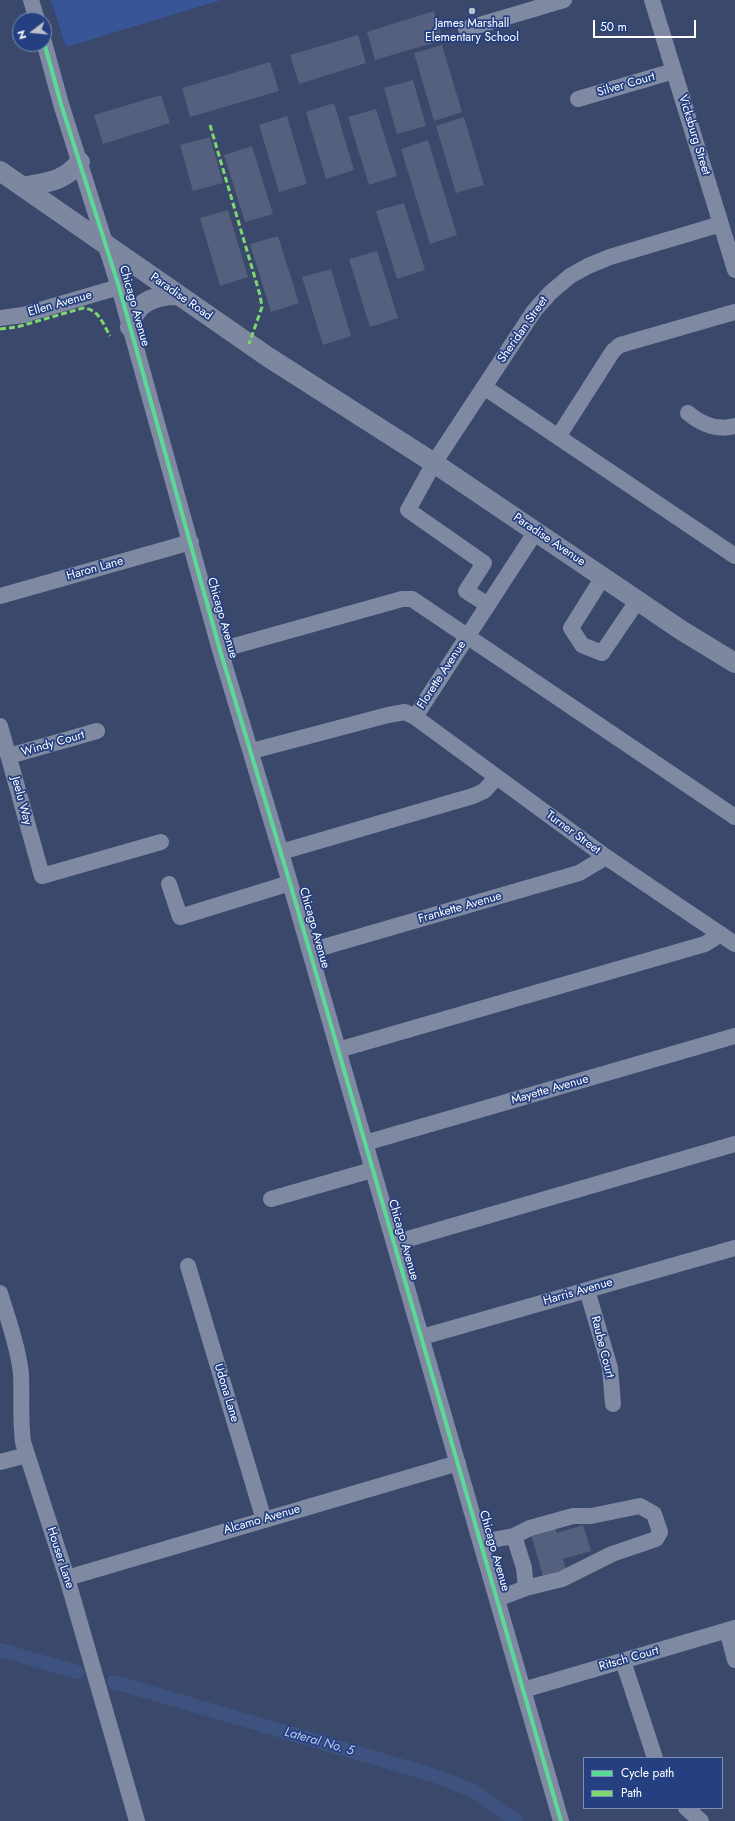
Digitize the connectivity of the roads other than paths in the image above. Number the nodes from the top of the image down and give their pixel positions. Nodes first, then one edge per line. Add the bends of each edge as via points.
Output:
1 (31, 0) edge
2 (564, 0) edge
3 (652, 0) edge
4 (35, 12) edge
5 (466, 29) dead end
6 (47, 52) edge
7 (674, 71) junction
8 (578, 99) dead end
9 (80, 162) junction
10 (0, 171) edge
11 (23, 187) junction
12 (721, 224) junction
13 (107, 246) junction
14 (735, 270) edge
15 (119, 287) junction
16 (178, 295) junction
17 (735, 312) edge
18 (0, 318) edge
19 (130, 327) junction
20 (484, 387) junction
21 (688, 414) dead end
22 (364, 418) joint
23 (735, 426) edge
24 (558, 437) junction
25 (434, 462) junction
26 (536, 531) junction
27 (191, 542) junction
28 (735, 556) edge
29 (603, 577) junction
30 (0, 596) edge
31 (638, 600) junction
32 (488, 605) junction
33 (468, 636) junction
34 (220, 650) junction
35 (735, 663) edge
36 (415, 717) junction
37 (0, 726) edge
38 (97, 731) dead end
39 (252, 750) junction
40 (9, 756) junction
41 (497, 777) junction
42 (735, 817) edge
43 (160, 842) dead end
44 (281, 852) junction
45 (606, 856) junction
46 (290, 883) junction
47 (169, 884) dead end
48 (721, 934) junction
49 (735, 944) edge
50 (310, 951) junction
51 (735, 1036) edge
52 (338, 1050) junction
53 (365, 1143) junction
54 (735, 1144) edge
55 (372, 1170) junction
56 (271, 1199) dead end
57 (394, 1243) junction
58 (735, 1248) edge
59 (188, 1266) dead end
60 (587, 1290) junction
61 (0, 1293) edge
62 (422, 1337) junction
63 (613, 1404) dead end
64 (27, 1455) junction
65 (0, 1462) edge
66 (458, 1463) junction
67 (264, 1520) junction
68 (514, 1536) junction
69 (481, 1542) junction
70 (67, 1578) junction
71 (526, 1588) junction
72 (497, 1599) junction
73 (731, 1629) edge
74 (735, 1660) edge
75 (623, 1661) junction
76 (523, 1690) junction
77 (655, 1757) edge
78 (687, 1809) edge
79 (137, 1821) edge
80 (561, 1821) edge
81 (701, 1821) edge

1 - 4 street
2 - 5 street
3 - 7 street, Vicksburg Street
6 - 9 street, Chicago Avenue
7 - 8 street, Silver Court
7 - 12 street, Vicksburg Street
9 - 11 main road via 70,173 56,180
9 - 13 street, Chicago Avenue
10 - 11 main road, Paradise Road
11 - 13 main road, Paradise Road
12 - 14 street, Vicksburg Street
12 - 20 street, Sheridan Street via 610,257 570,276 534,311
13 - 15 street, Chicago Avenue
13 - 16 main road, Paradise Road
15 - 18 street, Ellen Avenue via 23,315
15 - 19 street, Chicago Avenue
16 - 19 main road via 162,295 142,305 132,316
16 - 22 main road, Paradise Road via 264,355
17 - 24 street via 620,345 613,351
19 - 27 street, Chicago Avenue
20 - 24 street
20 - 25 street, Sheridan Street
21 - 23 street via 709,426
22 - 25 main road, Paradise Avenue
24 - 28 street
25 - 26 main road, Paradise Avenue
25 - 32 street, Sheridan Street via 408,510 484,563 466,591
26 - 29 main road, Paradise Avenue
26 - 32 street, Florette Avenue
27 - 30 street, Haron Lane
27 - 34 street, Chicago Avenue
29 - 31 main road, Paradise Avenue
29 - 31 street via 571,628 582,645 602,653
31 - 35 main road, Paradise Avenue
32 - 33 street, Florette Avenue
33 - 34 street via 412,599 402,599
33 - 36 street, Florette Avenue
33 - 42 street
34 - 39 street, Chicago Avenue
36 - 39 street, Florette Avenue via 405,712 388,715
36 - 41 street, Turner Street
37 - 40 street, Jeelu Way
38 - 40 street, Windy Court
39 - 44 street, Chicago Avenue
40 - 43 street, Jeelu Way via 42,876
41 - 44 street via 484,791 473,796
41 - 45 street, Turner Street
44 - 46 street, Chicago Avenue
45 - 48 street, Turner Street
45 - 50 street, Frankette Avenue via 579,873
46 - 47 street via 180,917
46 - 50 street, Chicago Avenue
48 - 49 street, Turner Street
48 - 52 street via 705,944
50 - 52 street, Chicago Avenue
51 - 53 street, Mayette Avenue
52 - 53 street, Chicago Avenue
53 - 55 street, Chicago Avenue
54 - 57 street
55 - 56 street
55 - 57 street, Chicago Avenue
57 - 62 street, Chicago Avenue
58 - 60 street, Harris Avenue
59 - 67 street, Udona Lane
60 - 62 street, Harris Avenue
60 - 63 street, Raube Court via 610,1368
61 - 64 street, Houser Lane via 18,1354 21,1374 20,1419
62 - 66 street, Chicago Avenue
64 - 65 street
64 - 70 street, Houser Lane
66 - 67 street, Alcamo Avenue
66 - 69 street, Chicago Avenue
67 - 70 street, Alcamo Avenue
68 - 69 street
68 - 71 street via 524,1568
68 - 71 street via 530,1528 573,1516 591,1516 640,1506 654,1514 660,1532 656,1539 612,1554 562,1579
69 - 72 street, Chicago Avenue
70 - 79 street, Houser Lane
71 - 72 street
72 - 76 street, Chicago Avenue
73 - 74 street
73 - 75 street, Ritsch Court
75 - 76 street, Ritsch Court
75 - 77 street
76 - 80 street, Chicago Avenue
78 - 81 street

